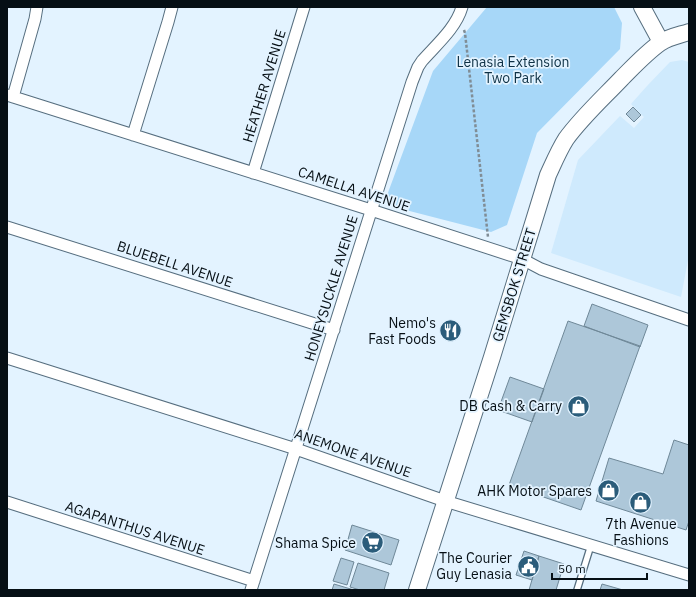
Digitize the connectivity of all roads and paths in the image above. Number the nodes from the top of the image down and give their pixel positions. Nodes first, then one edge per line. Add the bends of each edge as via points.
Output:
1 (37, 7) edge
2 (172, 7) edge
3 (304, 7) edge
4 (642, 7) edge
5 (461, 11) edge
6 (689, 32) edge
7 (662, 42) junction
8 (10, 96) edge
9 (133, 136) junction
10 (253, 173) junction
11 (371, 210) junction
12 (7, 227) edge
13 (488, 238) dead end
14 (522, 259) junction
15 (689, 320) edge
16 (334, 330) junction
17 (7, 358) edge
18 (296, 449) junction
19 (445, 501) junction
20 (7, 502) edge
21 (591, 545) junction
22 (689, 575) edge
23 (253, 586) edge
24 (417, 590) edge
25 (577, 590) edge

1 - 8 street
2 - 9 street
3 - 10 street, HEATHER AVENUE
4 - 7 street
5 - 11 street, HONEYSUCKLE AVENUE via 454,25 422,60 415,73
5 - 13 path
6 - 7 street, GEMSBOK STREET
7 - 14 street, GEMSBOK STREET via 587,115 566,140 548,175
8 - 9 street, CAMELLA AVENUE
9 - 10 street, CAMELLA AVENUE
10 - 11 street, CAMELLA AVENUE
11 - 14 street, CAMELLA AVENUE
11 - 16 street, HONEYSUCKLE AVENUE
12 - 16 street, BLUEBELL AVENUE
14 - 15 street, CAMELLA AVENUE via 541,269
14 - 19 street, GEMSBOK STREET
16 - 18 street, HONEYSUCKLE AVENUE
17 - 18 street, ANEMONE AVENUE
18 - 19 street, ANEMONE AVENUE
18 - 23 street, HONEYSUCKLE AVENUE
19 - 21 street, ANEMONE AVENUE
19 - 24 street, GEMSBOK STREET
20 - 23 street, AGAPANTHUS AVENUE
21 - 22 street, ANEMONE AVENUE
21 - 25 lane

